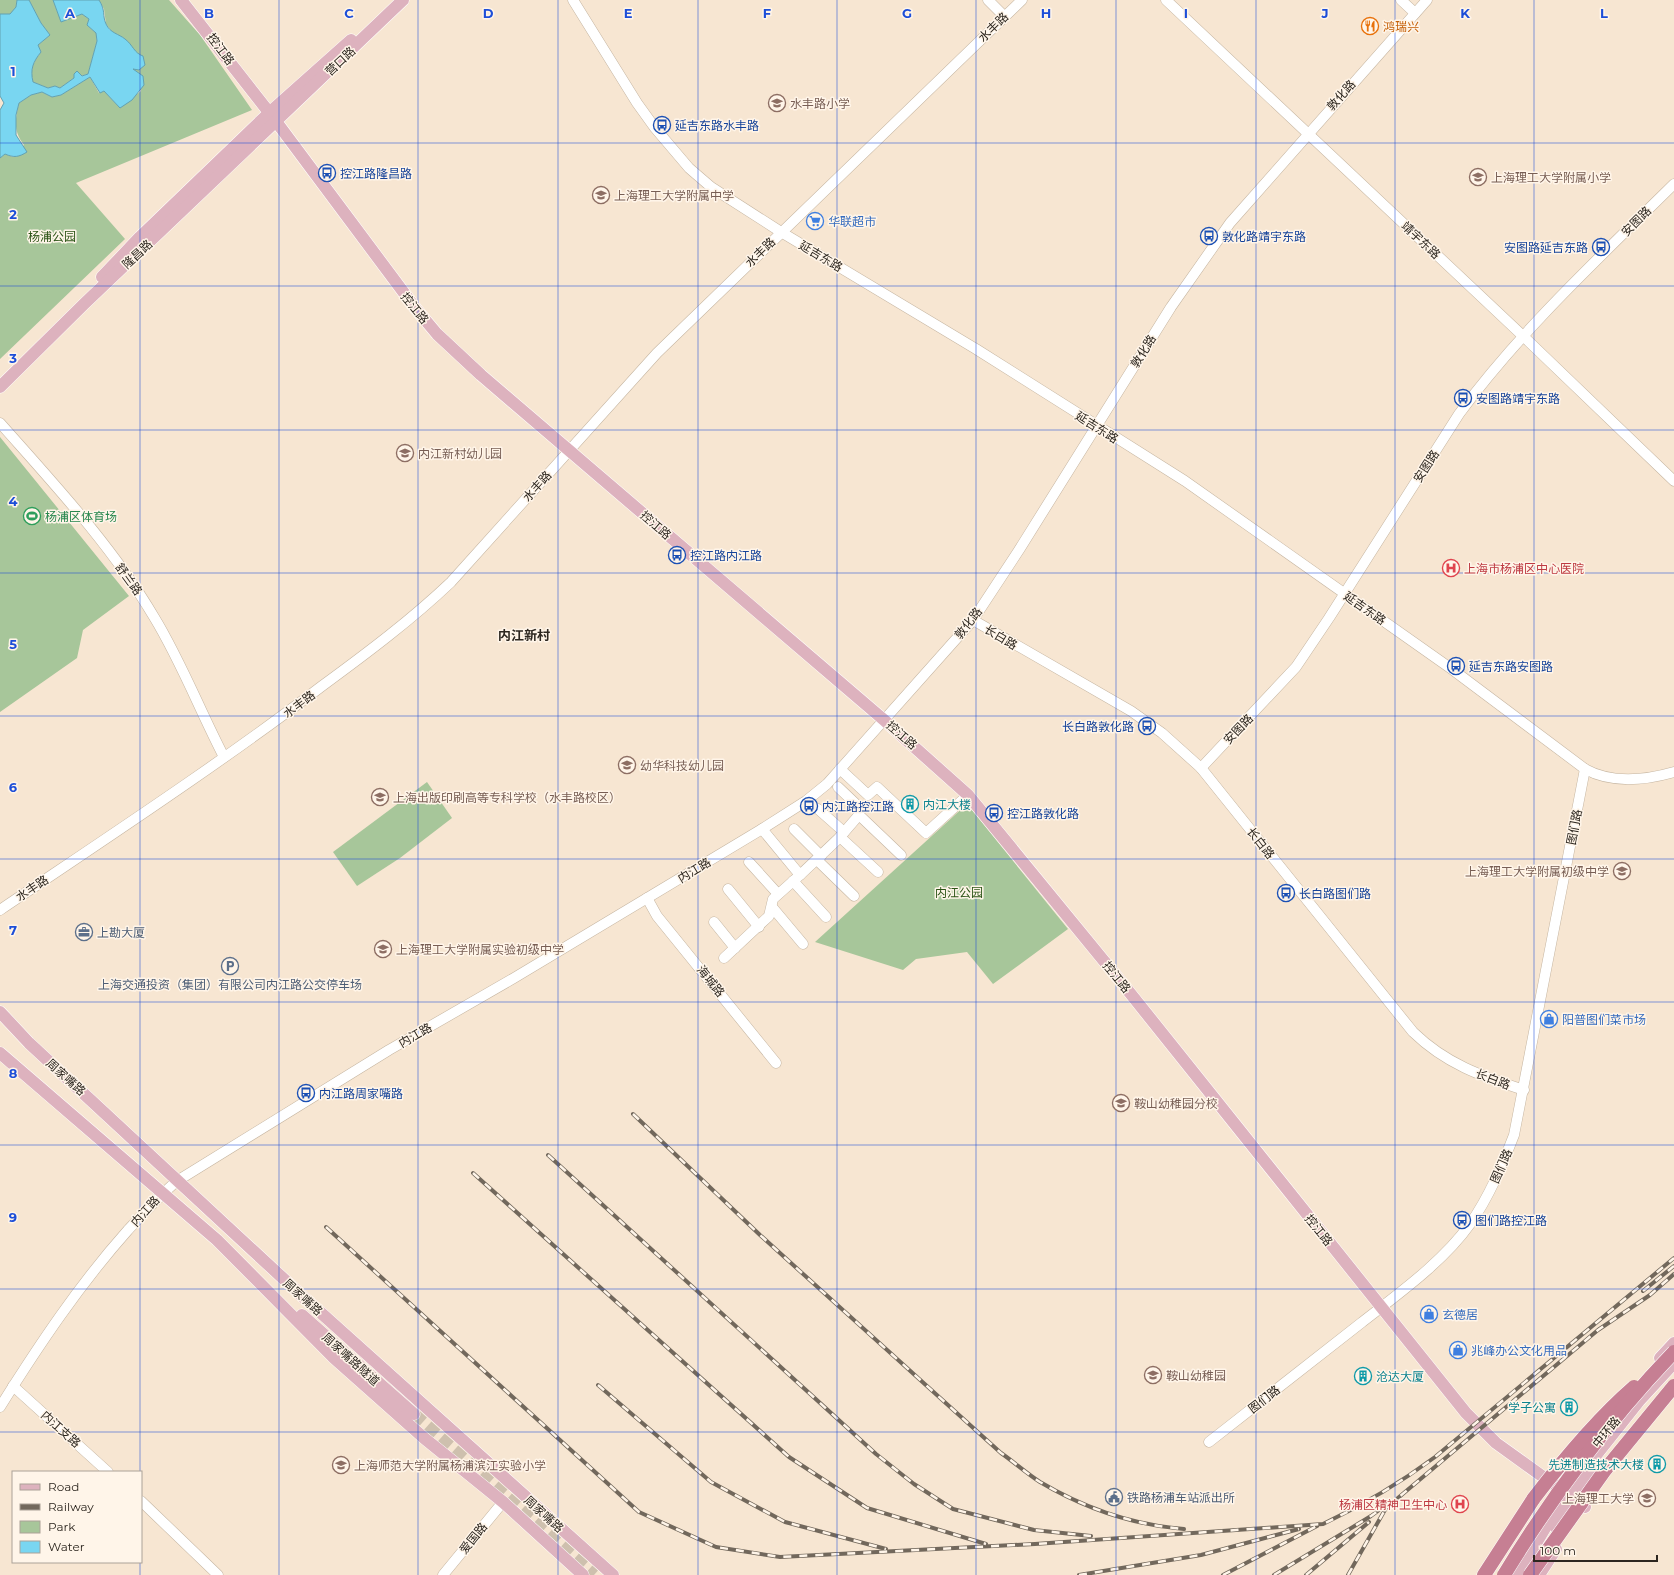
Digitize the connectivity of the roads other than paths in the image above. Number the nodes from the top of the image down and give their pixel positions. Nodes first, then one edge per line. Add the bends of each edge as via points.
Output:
1 (181, 0) edge
2 (392, 0) edge
3 (403, 0) edge
4 (573, 0) edge
5 (988, 0) edge
6 (1022, 0) edge
7 (1166, 0) edge
8 (1401, 0) edge
9 (1427, 0) edge
10 (1415, 13) junction
11 (1004, 16) junction
12 (272, 117) junction
13 (1307, 133) junction
14 (1674, 184) edge
15 (781, 232) junction
16 (1523, 336) junction
17 (0, 377) edge
18 (0, 387) edge
19 (0, 423) edge
20 (1096, 426) junction
21 (569, 450) junction
22 (1674, 481) edge
23 (1344, 593) junction
24 (973, 620) junction
25 (884, 720) junction
26 (224, 757) junction
27 (840, 768) junction
28 (1201, 768) junction
29 (1585, 769) junction
30 (1674, 772) edge
31 (838, 787) dead end
32 (968, 795) junction
33 (818, 809) dead end
34 (859, 815) junction
35 (762, 829) junction
36 (794, 829) dead end
37 (842, 835) junction
38 (901, 854) dead end
39 (819, 858) junction
40 (749, 862) dead end
41 (878, 872) dead end
42 (796, 878) junction
43 (728, 889) dead end
44 (778, 894) junction
45 (854, 896) dead end
46 (647, 898) junction
47 (772, 907) junction
48 (0, 910) edge
49 (826, 917) dead end
50 (714, 922) dead end
51 (759, 927) junction
52 (803, 944) dead end
53 (735, 948) junction
54 (724, 958) dead end
55 (0, 1012) edge
56 (0, 1018) edge
57 (29, 1043) junction
58 (0, 1053) edge
59 (776, 1063) dead end
60 (1524, 1090) junction
61 (177, 1181) junction
62 (162, 1193) junction
63 (217, 1240) junction
64 (1381, 1307) junction
65 (1674, 1343) edge
66 (1673, 1357) edge
67 (1674, 1380) edge
68 (13, 1386) junction
69 (1674, 1386) edge
70 (1671, 1400) edge
71 (0, 1407) edge
72 (426, 1408) junction
73 (1648, 1410) junction
74 (414, 1414) tunnel mouth
75 (1209, 1442) dead end
76 (107, 1471) edge
77 (1556, 1486) junction
78 (1570, 1496) junction
79 (142, 1502) edge
80 (503, 1502) junction
81 (1585, 1507) junction
82 (218, 1575) edge
83 (443, 1575) edge
84 (583, 1575) edge
85 (603, 1575) edge
86 (613, 1575) edge
87 (1484, 1575) edge
88 (1497, 1575) edge
89 (1504, 1575) edge
90 (1517, 1575) edge
91 (1527, 1575) edge
92 (1530, 1575) edge
93 (1539, 1575) edge

1 - 12 main road, 控江路
2 - 12 main road, 营口路
3 - 12 main road, 营口路
4 - 15 street, 延吉东路 via 638,104 677,155 711,187
5 - 11 street
6 - 11 street, 水丰路
7 - 13 street, 靖宇东路
8 - 10 street
9 - 10 street, 敦化路
10 - 13 street, 敦化路
11 - 15 street, 水丰路
12 - 17 main road, 隆昌路 via 140,237
12 - 18 main road, 隆昌路
12 - 21 main road, 控江路 via 437,334
13 - 16 street, 靖宇东路
13 - 20 street, 敦化路 via 1215,241
14 - 16 street, 安图路
15 - 20 street, 延吉东路 via 976,349
15 - 21 street, 水丰路 via 657,353
16 - 22 street, 靖宇东路
16 - 23 street, 安图路 via 1459,414
19 - 26 street, 舒兰路 via 101,541 136,588 171,649
20 - 23 street, 延吉东路 via 1218,503
20 - 24 street, 敦化路 via 1020,550
21 - 25 main road, 控江路
21 - 26 street, 水丰路 via 451,582 427,605 281,718
23 - 28 street, 安图路 via 1296,667
23 - 29 street, 延吉东路 via 1453,670
24 - 25 street, 敦化路
24 - 28 street, 长白路 via 1131,711 1162,733
25 - 27 street, 内江路
25 - 32 main road, 控江路
26 - 48 street, 水丰路
27 - 32 street via 868,795 877,787 926,833
27 - 35 street, 内江路 via 827,784 806,801
28 - 60 street, 长白路 via 1413,1032 1430,1049 1453,1063
29 - 30 street, 延吉东路 via 1596,775 1629,779
29 - 60 street, 图们路
31 - 34 street via 858,806
32 - 64 main road, 控江路
33 - 37 street
34 - 37 street
34 - 38 street
35 - 42 street
35 - 46 street, 内江路
36 - 39 street
37 - 39 street
37 - 41 street
39 - 42 street
39 - 45 street
40 - 44 street
42 - 44 street
42 - 49 street
43 - 51 street
44 - 47 street via 773,899
46 - 59 street, 海城路 via 657,916
46 - 61 street, 内江路 via 382,1054
47 - 51 street via 769,916
47 - 52 street
50 - 53 street
51 - 53 street
53 - 54 street
55 - 57 main road, 周家嘴路
56 - 57 main road
57 - 61 main road, 周家嘴路
58 - 62 main road, 周家嘴路
60 - 64 street, 图们路 via 1514,1135 1503,1164 1470,1224 1438,1259
61 - 62 street, 内江路
61 - 72 main road, 周家嘴路
62 - 63 main road, 周家嘴路
62 - 68 street, 内江路 via 76,1292
63 - 74 main road, 周家嘴路隧道
63 - 80 main road, 周家嘴路 via 334,1358 424,1438
64 - 75 street, 图们路
64 - 77 main road, 控江路 via 1466,1413 1496,1443
65 - 77 main road via 1622,1402
66 - 78 main road
66 - 87 highway, bridge via 1620,1400 1555,1471
66 - 89 highway, 中环路, bridge via 1587,1456
67 - 73 main road
68 - 71 street, 内江路
68 - 76 street, 内江支路
69 - 92 highway, 中环路, bridge via 1604,1470
70 - 73 main road
70 - 81 main road
72 - 85 main road via 472,1455
72 - 86 main road, 周家嘴路
73 - 78 main road
77 - 78 main road, 控江路
77 - 88 main road
78 - 81 main road, 控江路
78 - 90 main road
78 - 91 main road
79 - 82 street
80 - 83 street, 爱国路
80 - 84 main road, 周家嘴路
81 - 93 main road

